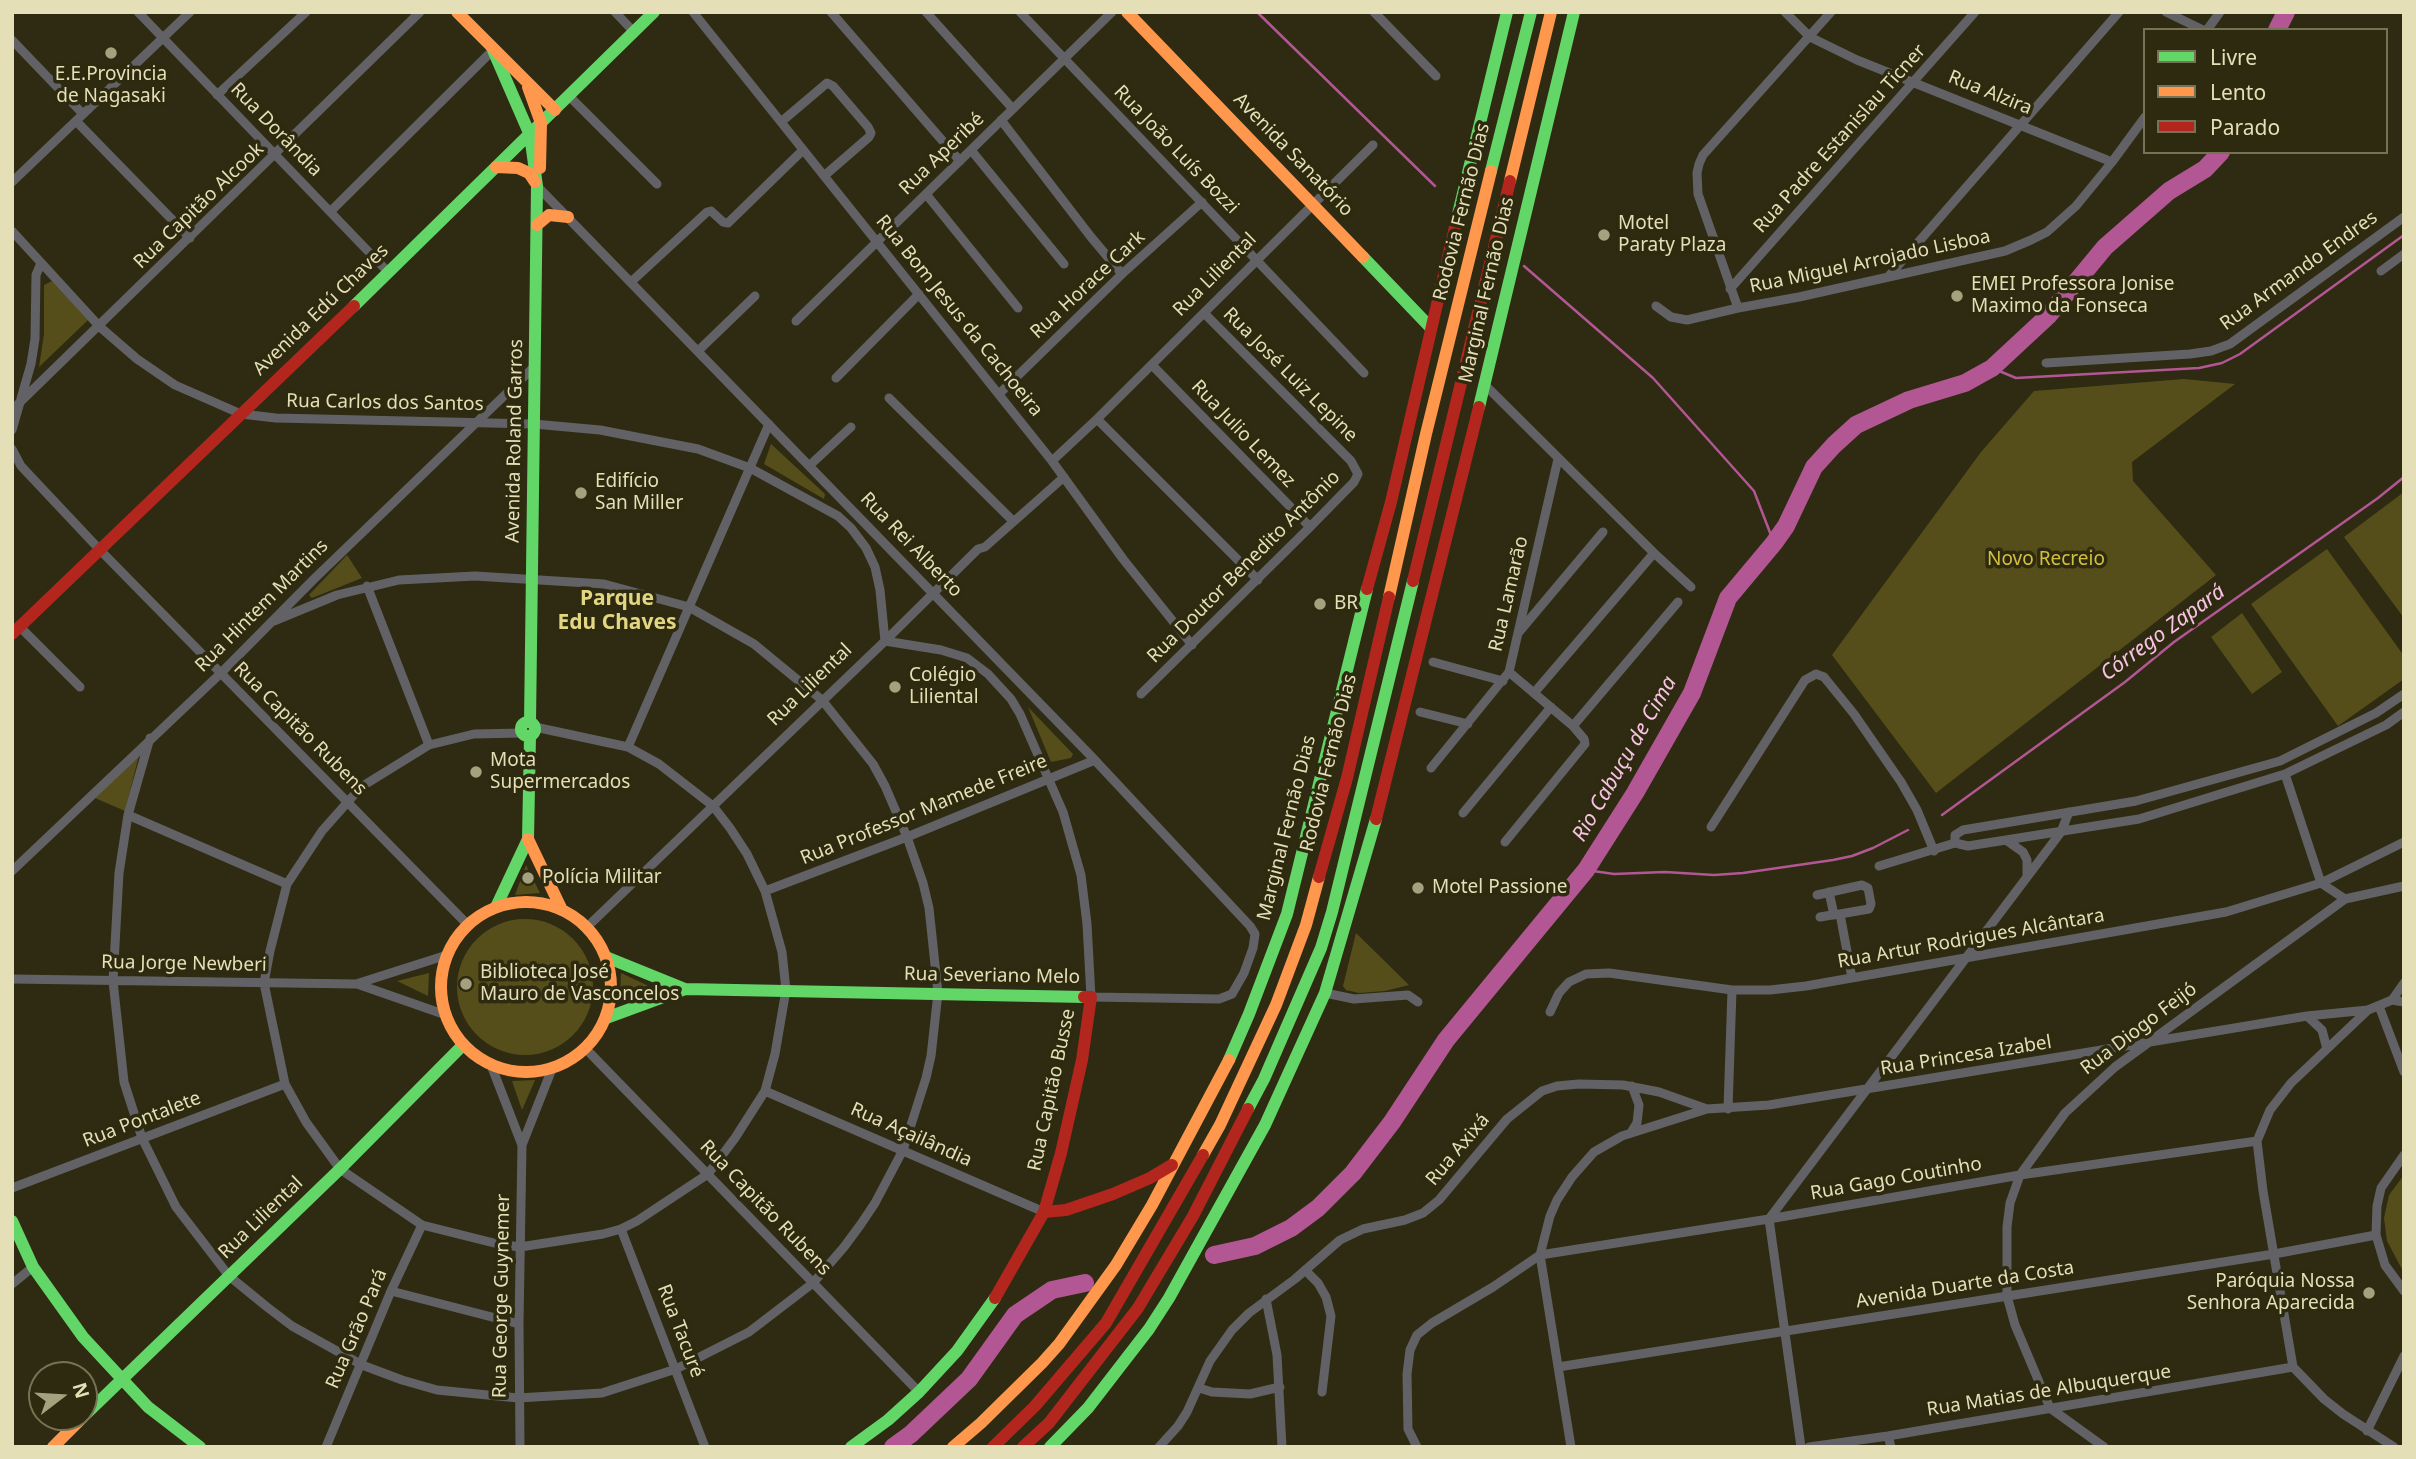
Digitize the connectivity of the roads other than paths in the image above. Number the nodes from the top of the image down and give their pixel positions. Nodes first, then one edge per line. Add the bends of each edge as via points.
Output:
1 (138, 12) edge
2 (190, 12) edge
3 (306, 12) edge
4 (421, 12) edge
5 (457, 12) edge
6 (615, 12) edge
7 (654, 12) edge
8 (694, 12) edge
9 (831, 12) edge
10 (926, 12) edge
11 (1020, 12) edge
12 (1112, 12) edge
13 (1127, 12) edge
14 (1374, 12) edge
15 (1507, 12) edge
16 (1531, 12) edge
17 (1551, 12) edge
18 (1574, 12) edge
19 (1785, 12) edge
20 (1831, 12) edge
21 (1975, 12) edge
22 (2119, 12) edge
23 (2166, 12) edge
24 (2220, 12) edge
25 (2201, 28) edge
26 (2207, 28) edge
27 (634, 33) junction
28 (1810, 37) junction
29 (163, 38) junction
30 (12, 40) edge
31 (493, 50) junction
32 (1065, 58) junction
33 (1436, 76) dead end
34 (525, 80) junction
35 (1915, 82) junction
36 (217, 95) junction
37 (569, 96) junction
38 (1013, 109) junction
39 (555, 110) junction
40 (79, 118) junction
41 (1001, 120) junction
42 (2143, 120) edge
43 (781, 122) junction
44 (541, 123) junction
45 (2021, 125) junction
46 (530, 135) junction
47 (1373, 145) dead end
48 (803, 150) junction
49 (971, 150) junction
50 (276, 155) junction
51 (960, 161) junction
52 (2112, 162) junction
53 (496, 167) junction
54 (824, 176) junction
55 (12, 182) edge
56 (657, 184) dead end
57 (537, 186) junction
58 (926, 194) junction
59 (1202, 202) junction
60 (1313, 204) junction
61 (331, 211) junction
62 (568, 217) junction
63 (2404, 217) edge
64 (537, 225) junction
65 (12, 231) edge
66 (190, 238) junction
67 (877, 241) junction
68 (2404, 254) edge
69 (1257, 260) junction
70 (41, 263) junction
71 (1064, 264) dead end
72 (2381, 271) dead end
73 (388, 273) junction
74 (1122, 274) junction
75 (1888, 278) junction
76 (631, 282) junction
77 (1730, 289) junction
78 (919, 294) junction
79 (755, 296) dead end
80 (1656, 306) dead end
81 (1018, 308) dead end
82 (1738, 308) junction
83 (1204, 313) junction
84 (796, 321) dead end
85 (100, 327) junction
86 (1430, 327) junction
87 (698, 351) junction
88 (2046, 363) dead end
89 (1152, 365) junction
90 (536, 366) junction
91 (1364, 373) dead end
92 (836, 378) dead end
93 (1484, 384) junction
94 (999, 394) junction
95 (889, 398) dead end
96 (21, 401) junction
97 (12, 410) edge
98 (241, 414) junction
99 (1097, 419) junction
100 (476, 424) junction
101 (534, 424) junction
102 (769, 424) junction
103 (851, 427) dead end
104 (12, 430) edge
105 (12, 449) edge
106 (1558, 459) junction
107 (1052, 461) junction
108 (1351, 461) joint
109 (16, 464) edge
110 (810, 465) junction
111 (750, 468) junction
112 (1064, 477) junction
113 (1013, 521) junction
114 (1310, 527) junction
115 (1603, 532) dead end
116 (100, 550) junction
117 (1654, 553) junction
118 (532, 578) junction
119 (1258, 580) junction
120 (367, 586) junction
121 (1691, 587) dead end
122 (933, 593) junction
123 (1678, 602) dead end
124 (689, 607) junction
125 (274, 621) junction
126 (16, 631) edge
127 (1518, 633) junction
128 (886, 641) junction
129 (1192, 645) junction
130 (1433, 662) dead end
131 (221, 673) junction
132 (1506, 676) junction
133 (80, 687) dead end
134 (1534, 693) junction
135 (2404, 694) edge
136 (1141, 695) dead end
137 (822, 700) junction
138 (1551, 707) junction
139 (1420, 712) dead end
140 (2404, 712) edge
141 (1468, 724) junction
142 (1573, 726) junction
143 (528, 730) junction
144 (150, 738) junction
145 (429, 745) junction
146 (628, 747) junction
147 (1095, 760) junction
148 (1431, 768) dead end
149 (2285, 774) junction
150 (1049, 779) junction
151 (2171, 791) junction
152 (347, 801) junction
153 (712, 806) junction
154 (2176, 807) junction
155 (2068, 812) junction
156 (1463, 813) dead end
157 (128, 815) junction
158 (1711, 827) dead end
159 (2061, 832) junction
160 (907, 837) junction
161 (528, 839) junction
162 (2006, 840) junction
163 (1504, 842) dead end
164 (2404, 842) edge
165 (1955, 843) junction
166 (1934, 851) junction
167 (1879, 866) dead end
168 (12, 871) edge
169 (2027, 877) junction
170 (2321, 883) junction
171 (287, 884) junction
172 (2404, 886) edge
173 (765, 891) junction
174 (1829, 892) junction
175 (1816, 895) dead end
176 (2345, 899) junction
177 (496, 907) junction
178 (562, 910) junction
179 (1837, 914) junction
180 (1820, 918) dead end
181 (468, 925) junction
182 (587, 928) junction
183 (1255, 934) joint
184 (447, 955) junction
185 (606, 957) junction
186 (1967, 958) junction
187 (1853, 978) junction
188 (12, 979) edge
189 (113, 981) junction
190 (264, 983) junction
191 (2404, 983) edge
192 (356, 984) junction
193 (685, 989) junction
194 (786, 989) junction
195 (1732, 990) junction
196 (938, 993) junction
197 (1325, 993) junction
198 (1091, 997) junction
199 (2392, 1000) junction
200 (1418, 1002) dead end
201 (2404, 1002) edge
202 (2379, 1006) junction
203 (2368, 1010) junction
204 (1550, 1012) dead end
205 (446, 1015) junction
206 (2307, 1016) junction
207 (606, 1018) junction
208 (2148, 1044) junction
209 (463, 1045) junction
210 (586, 1049) junction
211 (2327, 1049) junction
212 (491, 1065) junction
213 (552, 1069) junction
214 (2404, 1072) edge
215 (285, 1084) junction
216 (1632, 1086) junction
217 (765, 1090) junction
218 (1867, 1090) junction
219 (1707, 1109) junction
220 (1728, 1109) junction
221 (1632, 1131) junction
222 (142, 1138) junction
223 (2257, 1141) junction
224 (522, 1145) junction
225 (903, 1150) junction
226 (2404, 1155) edge
227 (1174, 1164) junction
228 (340, 1169) junction
229 (708, 1174) junction
230 (2020, 1175) junction
231 (12, 1188) edge
232 (1044, 1212) junction
233 (1769, 1219) junction
234 (12, 1221) edge
235 (422, 1225) junction
236 (621, 1229) junction
237 (2376, 1235) junction
238 (520, 1247) junction
239 (2274, 1254) junction
240 (1540, 1255) junction
241 (33, 1267) junction
242 (1305, 1270) junction
243 (229, 1276) junction
244 (813, 1283) junction
245 (12, 1284) edge
246 (391, 1291) junction
247 (2404, 1291) edge
248 (2007, 1296) junction
249 (1266, 1299) junction
250 (519, 1324) junction
251 (1785, 1331) junction
252 (2404, 1356) edge
253 (362, 1365) junction
254 (1558, 1367) junction
255 (2293, 1367) junction
256 (676, 1369) junction
257 (121, 1381) junction
258 (1280, 1387) junction
259 (1199, 1388) junction
260 (919, 1392) junction
261 (1322, 1392) dead end
262 (518, 1398) junction
263 (98, 1403) edge
264 (2050, 1408) junction
265 (69, 1431) edge
266 (2367, 1431) junction
267 (1888, 1436) junction
268 (52, 1447) edge
269 (200, 1447) edge
270 (327, 1447) edge
271 (520, 1447) edge
272 (705, 1447) edge
273 (851, 1447) edge
274 (953, 1447) edge
275 (993, 1447) edge
276 (1023, 1447) edge
277 (1049, 1447) edge
278 (1159, 1447) edge
279 (1282, 1447) edge
280 (1417, 1447) edge
281 (1571, 1447) edge
282 (1801, 1447) edge
283 (1809, 1447) edge
284 (1890, 1447) edge
285 (2104, 1447) edge
286 (2394, 1447) edge

1 - 29 street, Rua Dorândia
2 - 29 street
3 - 36 street
4 - 50 street, Rua Capitão Alcook
5 - 31 main road, Avenida Roland Garros
6 - 27 street
7 - 27 main road, Avenida Edú Chaves
8 - 43 street, Rua Bom Jesus da Cachoeira
9 - 51 street
10 - 38 street
11 - 32 street, Rua João Luís Bozzi
12 - 32 street, Rua Aperibé
13 - 60 main road, Avenida Sanatório
14 - 33 street
15 - 86 main road, Marginal Fernão Dias
16 - 275 main road, Rodovia Fernão Dias via 1426,434 1347,778 1306,925 1285,982 1220,1125 1106,1323
17 - 276 main road, Rodovia Fernão Dias via 1321,948 1264,1079 1138,1308 1049,1423
18 - 93 main road, Marginal Fernão Dias
19 - 28 street, Rua Alzira
20 - 28 street, Rua Miguel Arrojado Lisboa
21 - 35 street, Rua Padre Estanislau Ticner
22 - 45 street
23 - 25 street
24 - 26 street
27 - 37 main road, Avenida Edú Chaves
28 - 35 street, Rua Alzira
28 - 77 street, Rua Miguel Arrojado Lisboa via 1699,164 1698,194
29 - 36 street, Rua Dorândia
29 - 40 street
30 - 40 street
31 - 34 main road, Avenida Roland Garros
31 - 46 main road, Avenida Roland Garros
31 - 61 street
32 - 38 street, Rua Aperibé
32 - 59 street, Rua João Luís Bozzi
34 - 39 main road
34 - 44 main road, Avenida Roland Garros
35 - 45 street, Rua Alzira
35 - 77 street, Rua Padre Estanislau Ticner
36 - 50 street, Rua Dorândia
37 - 39 main road, Avenida Edú Chaves
37 - 56 street
38 - 41 street, Rua Aperibé
39 - 44 main road, Avenida Edú Chaves
40 - 55 street
40 - 66 street
41 - 49 street, Rua Aperibé
41 - 74 street
42 - 52 street, Rua Miguel Arrojado Lisboa
43 - 48 street, Rua Bom Jesus da Cachoeira
43 - 54 street via 827,83 868,127 869,137
44 - 46 main road, Avenida Edú Chaves
44 - 57 main road, Avenida Roland Garros
45 - 52 street, Rua Alzira
45 - 75 street
46 - 53 main road, Avenida Edú Chaves
46 - 57 main road, Avenida Roland Garros
47 - 60 street, Rua Liliental
48 - 54 street, Rua Bom Jesus da Cachoeira
48 - 76 street via 730,221 725,223 707,212
49 - 51 street, Rua Aperibé
49 - 71 street
50 - 61 street, Rua Dorândia
50 - 66 street, Rua Capitão Alcook
51 - 58 street, Rua Aperibé
52 - 75 street, Rua Miguel Arrojado Lisboa via 2076,206 2047,232 2006,251
53 - 57 main road via 525,171
53 - 73 main road, Avenida Edú Chaves
54 - 67 street, Rua Bom Jesus da Cachoeira
57 - 62 street, Rua Rei Alberto
57 - 64 main road, Avenida Roland Garros
58 - 67 street, Rua Aperibé
58 - 81 street
59 - 69 street, Rua João Luís Bozzi
59 - 74 street, Rua Horace Cark
60 - 69 street, Rua Liliental
60 - 86 main road, Avenida Sanatório
61 - 73 street, Rua Dorândia
62 - 64 main road via 549,215
62 - 76 street, Rua Rei Alberto
63 - 88 street, Rua Armando Endres via 2230,344 2190,355
64 - 90 main road, Avenida Roland Garros
65 - 70 street, Rua Carlos dos Santos
66 - 85 street, Rua Capitão Alcook
67 - 78 street, Rua Bom Jesus da Cachoeira
67 - 84 street, Rua Aperibé
68 - 72 street
69 - 83 street, Rua Liliental
69 - 91 street, Rua João Luís Bozzi
70 - 85 street, Rua Carlos dos Santos
70 - 96 street via 36,275 33,352
73 - 98 main road, Avenida Edú Chaves
74 - 94 street, Rua Horace Cark
75 - 82 street, Rua Miguel Arrojado Lisboa
76 - 87 street, Rua Rei Alberto
77 - 82 street, Rua Miguel Arrojado Lisboa
78 - 92 street
78 - 94 street, Rua Bom Jesus da Cachoeira
79 - 87 street
80 - 82 street via 1671,317 1686,320
83 - 89 street, Rua Liliental
83 - 108 street, Rua José Luiz Lepine
85 - 96 street, Rua Capitão Alcook
85 - 98 street, Rua Carlos dos Santos via 175,385
86 - 227 main road, Marginal Fernão Dias via 1391,502 1287,914 1236,1044
87 - 102 street, Rua Rei Alberto
89 - 99 street, Rua Liliental
89 - 114 street, Rua Julio Lemez
90 - 100 street, Rua Hintem Martins
90 - 101 main road, Avenida Roland Garros
93 - 106 street
93 - 197 main road, Marginal Fernão Dias via 1368,851
94 - 107 street, Rua Bom Jesus da Cachoeira
95 - 113 street
96 - 97 street
96 - 104 street, Rua Capitão Alcook
98 - 100 street, Rua Carlos dos Santos
98 - 116 main road, Avenida Edú Chaves
99 - 107 street, Rua Liliental
99 - 119 street
100 - 101 street, Rua Carlos dos Santos
100 - 125 street, Rua Hintem Martins
101 - 111 street, Rua Carlos dos Santos via 650,439 698,449
101 - 118 main road, Avenida Roland Garros
102 - 110 street, Rua Rei Alberto
102 - 111 street
103 - 110 street
105 - 109 street, Rua Capitão Rubens
106 - 117 street
106 - 127 street, Rua Lamarão
107 - 112 street, Rua Bom Jesus da Cachoeira
108 - 114 street, Rua Doutor Benedito Antônio via 1357,470 1354,482
109 - 116 street, Rua Capitão Rubens
110 - 122 street, Rua Rei Alberto
111 - 124 street
111 - 128 street, Rua Carlos dos Santos via 838,516 855,533 875,567
112 - 113 street, Rua Liliental
112 - 129 street, Rua Bom Jesus da Cachoeira
113 - 122 street, Rua Liliental
114 - 119 street, Rua Doutor Benedito Antônio
115 - 127 street
116 - 126 main road, Avenida Edú Chaves
116 - 131 street, Rua Capitão Rubens
117 - 121 street
117 - 134 street
118 - 120 street via 440,576
118 - 124 street via 604,583
118 - 143 main road, Avenida Roland Garros
119 - 129 street, Rua Doutor Benedito Antônio
120 - 125 street
120 - 145 street
122 - 128 street, Rua Liliental
122 - 147 street, Rua Rei Alberto
123 - 142 street
124 - 137 street via 754,644
124 - 146 street
125 - 131 street, Rua Hintem Martins
126 - 133 street
127 - 132 street, Rua Lamarão
128 - 137 street, Rua Liliental
128 - 150 street, Rua Capitão Busse via 953,652 980,667 1011,699
129 - 136 street, Rua Doutor Benedito Antônio
130 - 132 street
131 - 144 street, Rua Hintem Martins
131 - 152 street, Rua Capitão Rubens
132 - 134 street, Rua Lamarão
132 - 141 street
134 - 138 street, Rua Lamarão
135 - 151 street via 2280,761
137 - 153 street, Rua Liliental
137 - 160 street via 873,764
138 - 142 street, Rua Lamarão
138 - 156 street
139 - 141 street
140 - 149 street
141 - 148 street
142 - 163 street, Rua Lamarão via 1585,740 1584,747
143 - 145 street via 450,738
143 - 146 street via 556,731
143 - 161 main road, Avenida Roland Garros
144 - 157 street
144 - 168 street, Rua Hintem Martins
145 - 152 street via 382,772
146 - 153 street via 659,764
147 - 150 street, Rua Professor Mamede Freire
147 - 183 street, Rua Rei Alberto
149 - 154 street
149 - 170 street
150 - 160 street, Rua Professor Mamede Freire
150 - 198 street, Rua Capitão Busse via 1081,875
151 - 154 street
151 - 155 street
152 - 171 street
152 - 181 street, Rua Capitão Rubens
153 - 173 street via 747,853
153 - 182 street, Rua Liliental
154 - 159 street via 2139,819
155 - 159 street
155 - 165 street via 1963,830 1955,835
157 - 171 street
157 - 189 street via 119,873
158 - 166 street via 1805,680 1816,674 1824,677 1854,714 1902,782
159 - 162 street
159 - 169 street
160 - 173 street, Rua Professor Mamede Freire
160 - 196 street via 929,908
161 - 177 main road
161 - 178 main road
162 - 165 street via 1968,846
162 - 169 street via 2028,860
164 - 170 street, Rua Artur Rodrigues Alcântara
165 - 166 street
166 - 167 street
169 - 186 street
170 - 176 street
170 - 186 street, Rua Artur Rodrigues Alcântara via 2226,912
171 - 190 street
172 - 176 street, Rua Diogo Feijó
173 - 194 street via 782,952
174 - 175 street
174 - 179 street
174 - 179 street via 1862,885 1868,888 1869,909
176 - 208 street, Rua Diogo Feijó
177 - 178 main road via 518,902
177 - 181 main road
178 - 182 main road
179 - 180 street
179 - 187 street
181 - 184 main road
182 - 185 main road
183 - 198 street, Rua Severiano Melo via 1244,973 1226,998
184 - 192 street
184 - 205 main road via 441,995
185 - 193 main road
185 - 207 main road via 611,988
186 - 187 street, Rua Artur Rodrigues Alcântara
186 - 218 street
187 - 195 street, Rua Artur Rodrigues Alcântara via 1794,988
188 - 189 street, Rua Jorge Newberi
189 - 190 street, Rua Jorge Newberi
189 - 222 street via 124,1082
190 - 192 street, Rua Jorge Newberi
190 - 215 street
191 - 199 street
192 - 205 street
193 - 194 main road, Rua Severiano Melo
193 - 207 main road
194 - 196 main road, Rua Severiano Melo
194 - 217 street
195 - 204 street, Rua Artur Rodrigues Alcântara via 1586,974 1569,982
195 - 220 street
196 - 198 main road, Rua Severiano Melo
196 - 225 street via 931,1056
197 - 200 street via 1354,999 1408,995
197 - 277 main road, Marginal Fernão Dias via 1265,1125 1169,1298 1095,1398
198 - 232 main road, Rua Capitão Busse via 1082,1060
199 - 201 street
199 - 202 street, Rua Princesa Izabel
202 - 203 street, Rua Princesa Izabel
202 - 214 street
203 - 206 street, Rua Princesa Izabel
203 - 211 street
205 - 209 main road
206 - 208 street, Rua Princesa Izabel
206 - 211 street via 2322,1030
207 - 210 main road
208 - 218 street, Rua Princesa Izabel
208 - 230 street, Rua Diogo Feijó via 2082,1096
209 - 212 main road
209 - 228 main road, Rua Liliental
210 - 213 main road
210 - 229 street, Rua Capitão Rubens
211 - 223 street via 2280,1096
212 - 213 main road via 511,1071
212 - 224 street
213 - 224 street
215 - 222 street, Rua Pontalete
215 - 228 street
216 - 219 street, Rua Axixá
216 - 221 street via 1639,1115
216 - 242 street, Rua Axixá via 1593,1083 1542,1091 1507,1119 1440,1200 1423,1213 1353,1233
217 - 225 street, Rua Açailândia
217 - 229 street
218 - 220 street, Rua Princesa Izabel
218 - 233 street
219 - 220 street, Rua Princesa Izabel
219 - 221 street, Rua Princesa Izabel
221 - 240 street, Rua Princesa Izabel via 1594,1153 1572,1177 1550,1216
222 - 231 street, Rua Pontalete
222 - 243 street via 176,1207
223 - 230 street, Rua Gago Coutinho
223 - 239 street
224 - 238 street, Rua George Guynemer
225 - 232 street, Rua Açailândia
225 - 244 street via 861,1224
226 - 237 street via 2381,1188
227 - 232 main road via 1113,1194 1066,1210
227 - 274 main road, Marginal Fernão Dias via 1122,1254 1059,1343
228 - 235 street
228 - 243 main road, Rua Liliental
229 - 236 street
229 - 244 street, Rua Capitão Rubens
230 - 233 street, Rua Gago Coutinho
230 - 248 street, Rua Diogo Feijó via 2007,1227
232 - 260 main road, Rua Capitão Busse via 986,1313
233 - 240 street, Rua Gago Coutinho
233 - 251 street
234 - 241 main road
235 - 238 street
235 - 246 street, Rua Grão Pará
236 - 238 street
236 - 256 street, Rua Tacuré
237 - 239 street, Avenida Duarte da Costa
237 - 247 street via 2385,1265
238 - 250 street, Rua George Guynemer
239 - 248 street, Avenida Duarte da Costa
239 - 255 street
240 - 254 street
240 - 280 street via 1417,1335 1407,1374 1408,1429
241 - 245 street
241 - 257 main road
242 - 249 street, Rua Axixá
242 - 261 street via 1326,1297 1331,1316
243 - 253 street via 292,1326
243 - 257 main road, Rua Liliental
244 - 256 street via 749,1332
244 - 260 street, Rua Capitão Rubens
246 - 250 street
246 - 253 street, Rua Grão Pará
248 - 251 street, Avenida Duarte da Costa
248 - 264 street, Rua Diogo Feijó
249 - 258 street
249 - 259 street, Rua Axixá via 1227,1338 1210,1361
250 - 262 street, Rua George Guynemer
251 - 254 street, Avenida Duarte da Costa
251 - 282 street
252 - 266 street
253 - 262 street via 438,1390
253 - 270 street, Rua Grão Pará
254 - 281 street
255 - 264 street, Rua Matias de Albuquerque
255 - 266 street via 2324,1399
256 - 262 street via 602,1393
256 - 272 street, Rua Tacuré
257 - 263 main road, Rua Liliental
257 - 269 main road
258 - 259 street via 1250,1394
258 - 279 street
259 - 278 street, Rua Axixá via 1178,1426
260 - 273 main road, Rua Capitão Busse
262 - 271 street, Rua George Guynemer
264 - 267 street, Rua Matias de Albuquerque
264 - 285 street
265 - 268 main road, Rua Liliental
266 - 286 street
267 - 283 street, Rua Matias de Albuquerque
267 - 284 street

